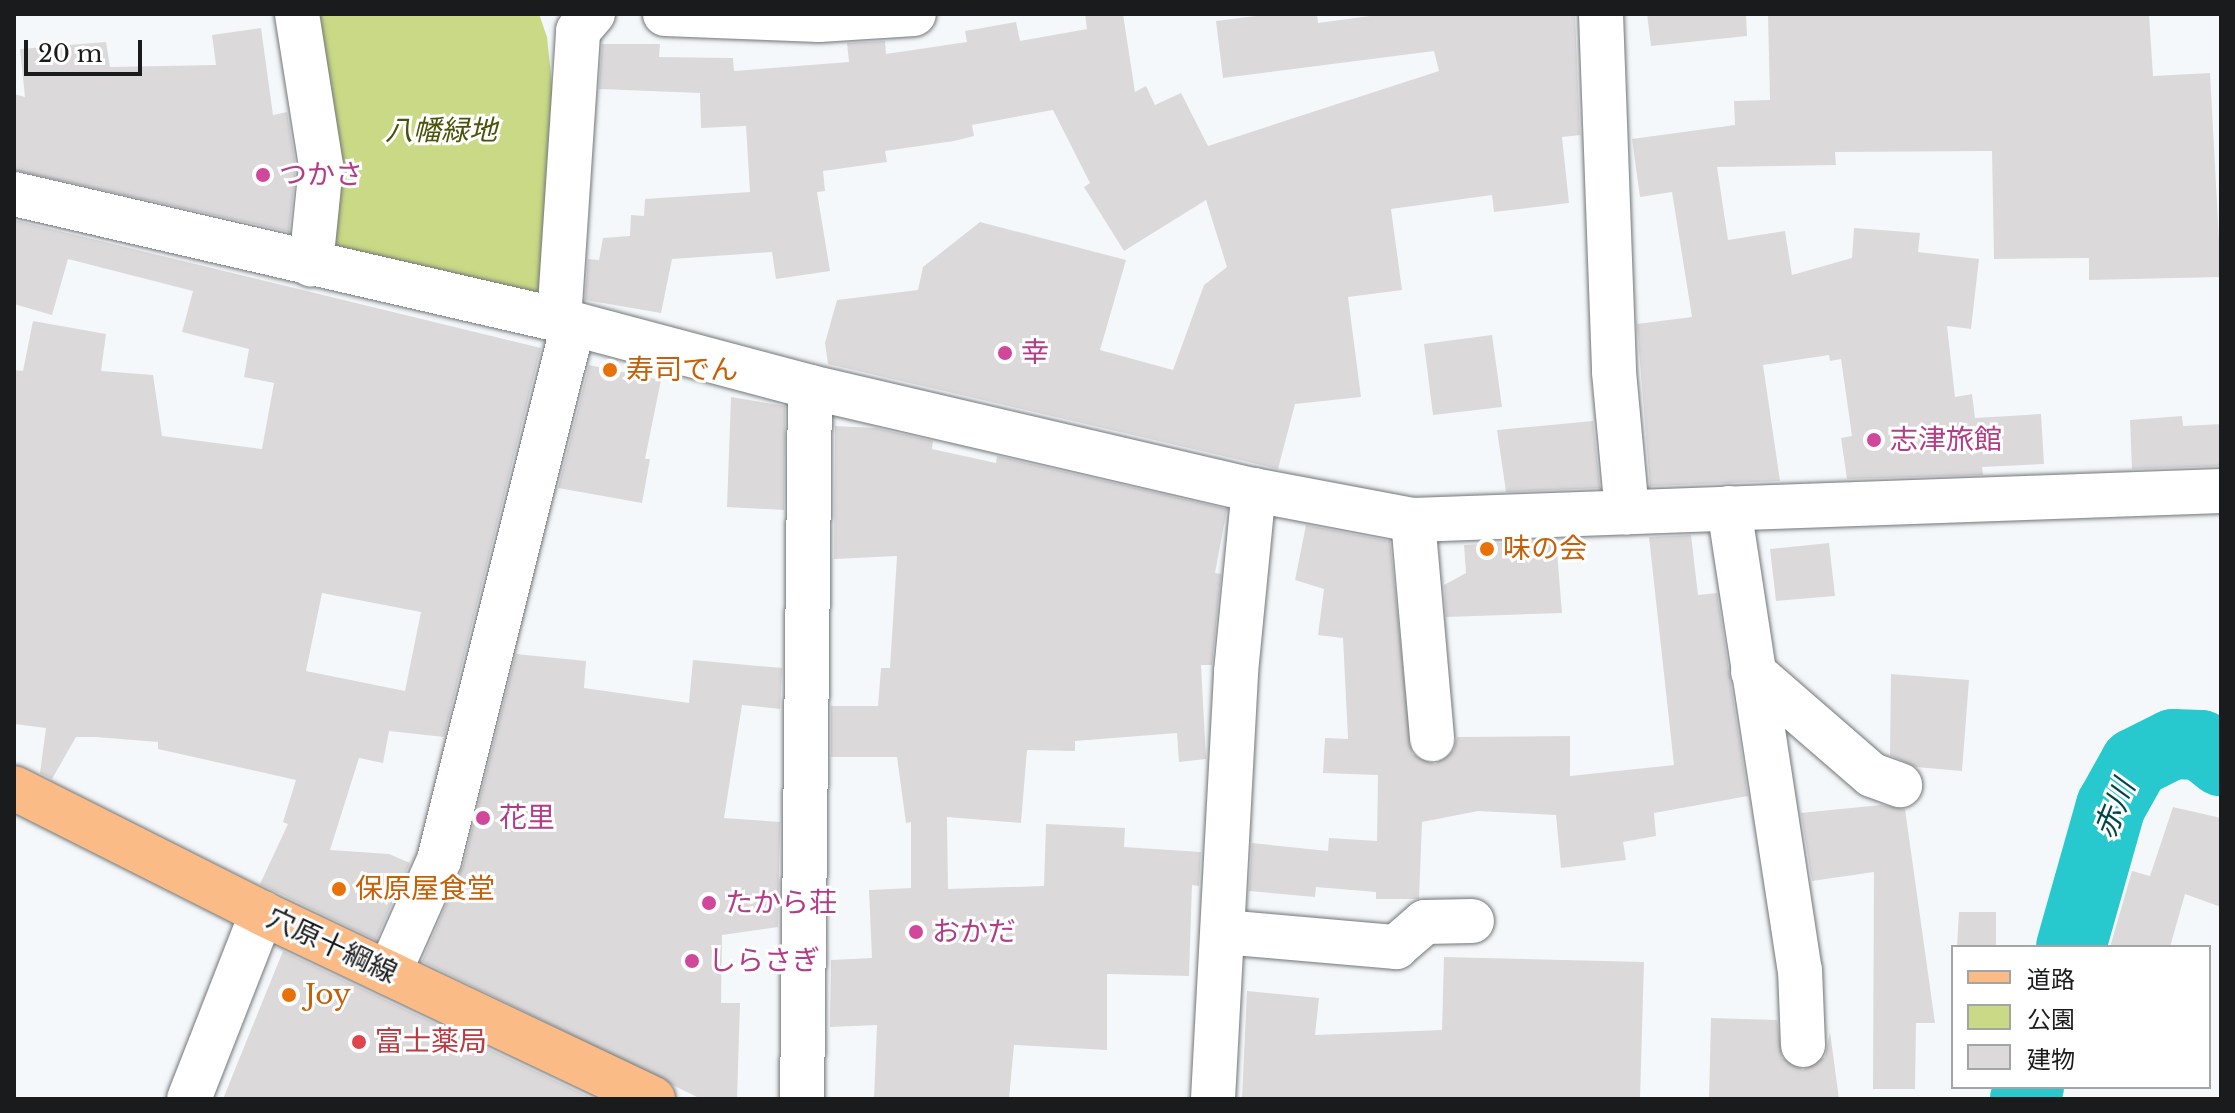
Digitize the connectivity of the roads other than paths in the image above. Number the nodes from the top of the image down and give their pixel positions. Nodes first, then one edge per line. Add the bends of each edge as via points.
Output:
1 (297, 14) edge
2 (593, 14) edge
3 (665, 14) edge
4 (914, 14) edge
5 (1601, 14) edge
6 (14, 194) edge
7 (311, 264) junction
8 (566, 322) junction
9 (810, 387) junction
10 (1254, 490) junction
11 (2221, 491) edge
12 (1729, 508) junction
13 (1627, 512) junction
14 (1413, 520) junction
15 (1753, 672) junction
16 (1432, 739) dead end
17 (1900, 785) dead end
18 (14, 788) edge
19 (262, 913) junction
20 (1472, 921) dead end
21 (1223, 932) junction
22 (389, 973) junction
23 (1803, 1045) dead end
24 (189, 1099) edge
25 (653, 1099) edge
26 (802, 1099) edge
27 (1213, 1099) edge

1 - 7 street via 321,166
2 - 8 street via 578,31
3 - 4 street via 819,20
5 - 13 street via 1614,372
6 - 7 street
7 - 8 street
8 - 9 street
8 - 22 street via 439,860
9 - 10 street
9 - 26 street
10 - 14 street
10 - 21 street via 1236,672
11 - 12 street
12 - 13 street
12 - 15 street
13 - 14 street
14 - 16 street
15 - 17 street via 1872,775
15 - 23 street via 1800,970
18 - 19 main road, 穴原十綱線
19 - 22 main road, 穴原十綱線
19 - 24 street
20 - 21 street via 1425,922 1396,947
21 - 27 street
22 - 25 main road, 穴原十綱線

